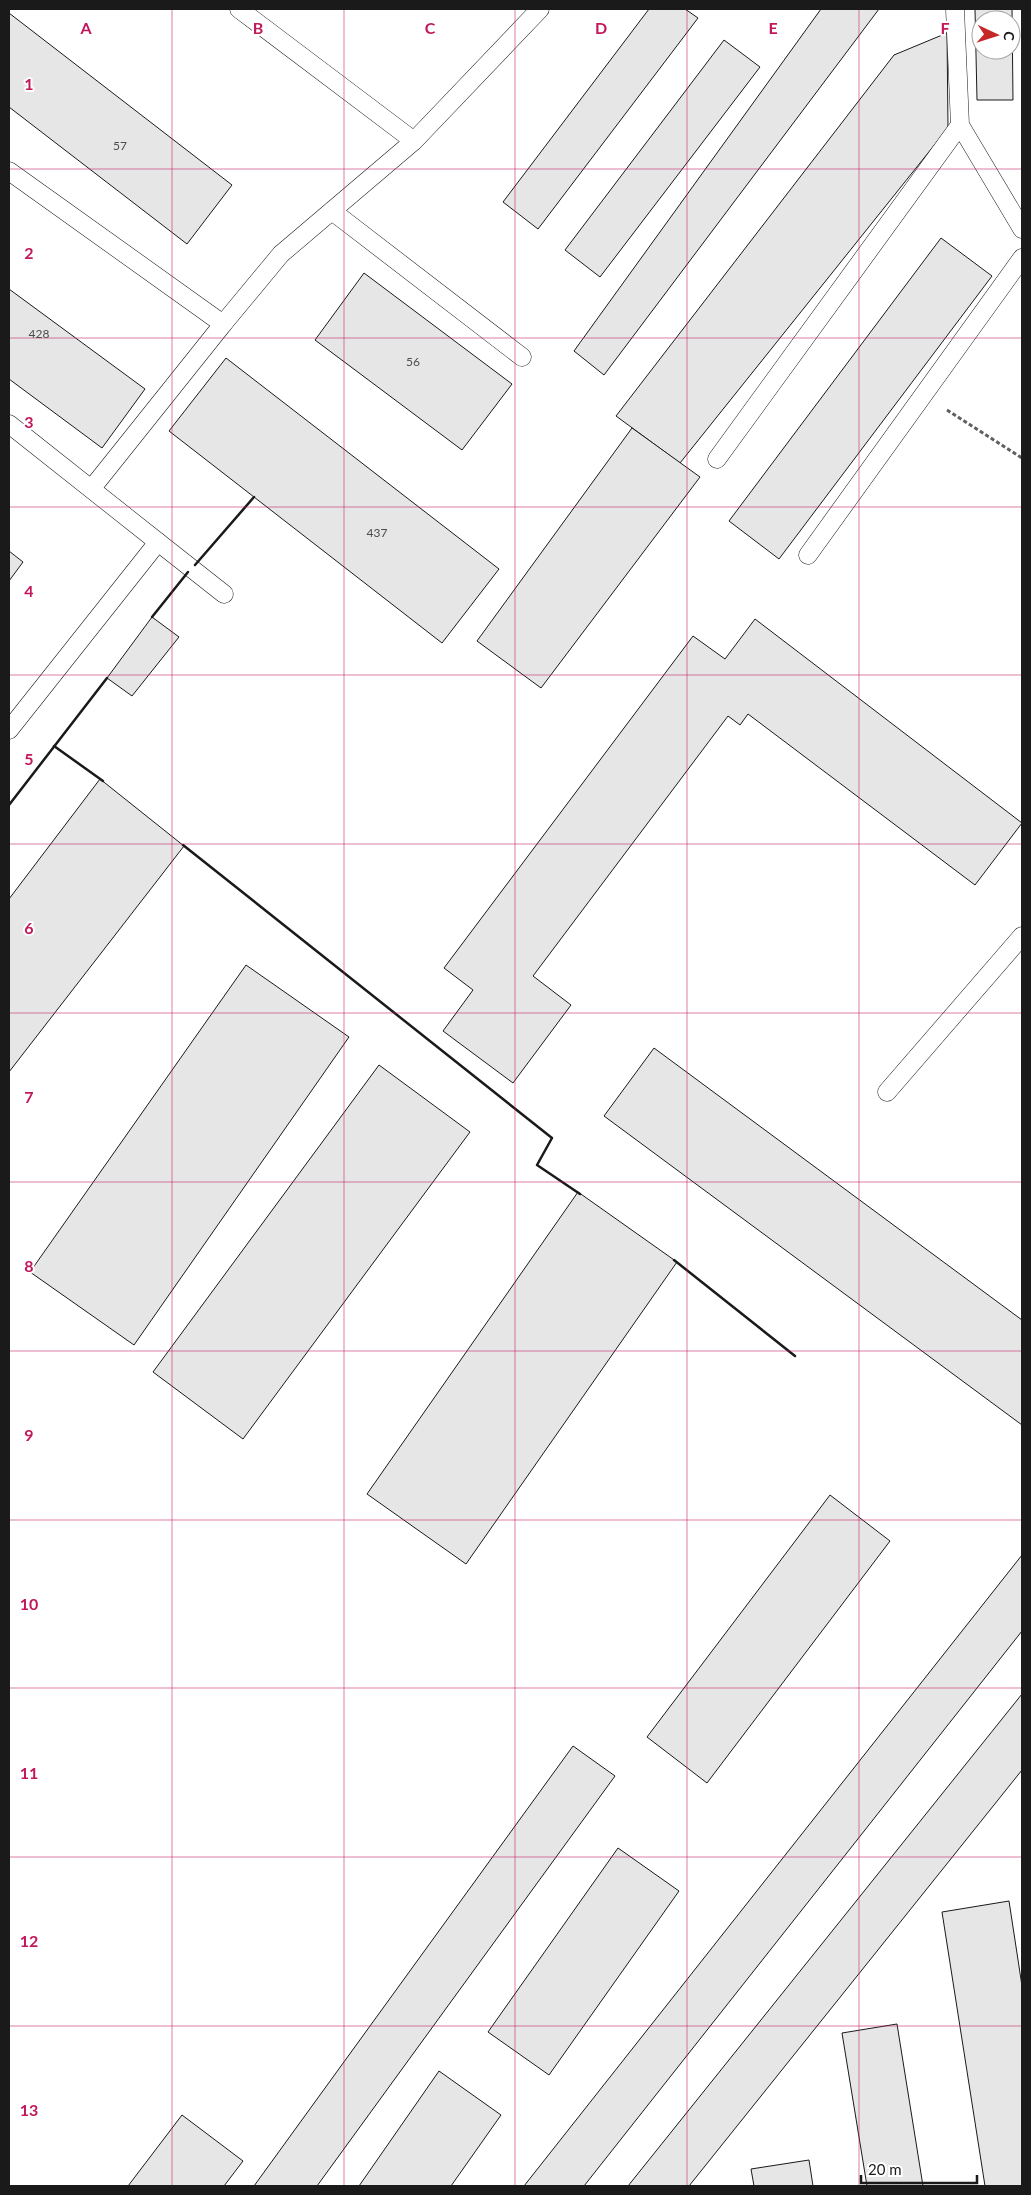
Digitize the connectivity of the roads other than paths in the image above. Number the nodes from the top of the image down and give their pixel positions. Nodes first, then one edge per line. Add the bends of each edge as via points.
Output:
1 (240, 9) edge
2 (540, 9) edge
3 (954, 9) edge
4 (960, 125) junction
5 (414, 141) junction
6 (9, 171) edge
7 (332, 211) junction
8 (1022, 229) edge
9 (1022, 258) edge
10 (223, 324) junction
11 (522, 357) dead end
12 (9, 424) edge
13 (717, 459) dead end
14 (92, 488) junction
15 (158, 542) junction
16 (808, 555) dead end
17 (224, 594) dead end
18 (9, 730) edge
19 (1022, 936) edge
20 (887, 1092) dead end

1 - 5 lane
2 - 5 lane
3 - 4 lane
4 - 8 lane
4 - 13 lane
5 - 7 lane
6 - 10 lane
7 - 10 lane via 281,254
7 - 11 lane
9 - 16 lane
10 - 14 lane
12 - 14 lane
14 - 15 lane
15 - 17 lane
15 - 18 lane
19 - 20 lane

